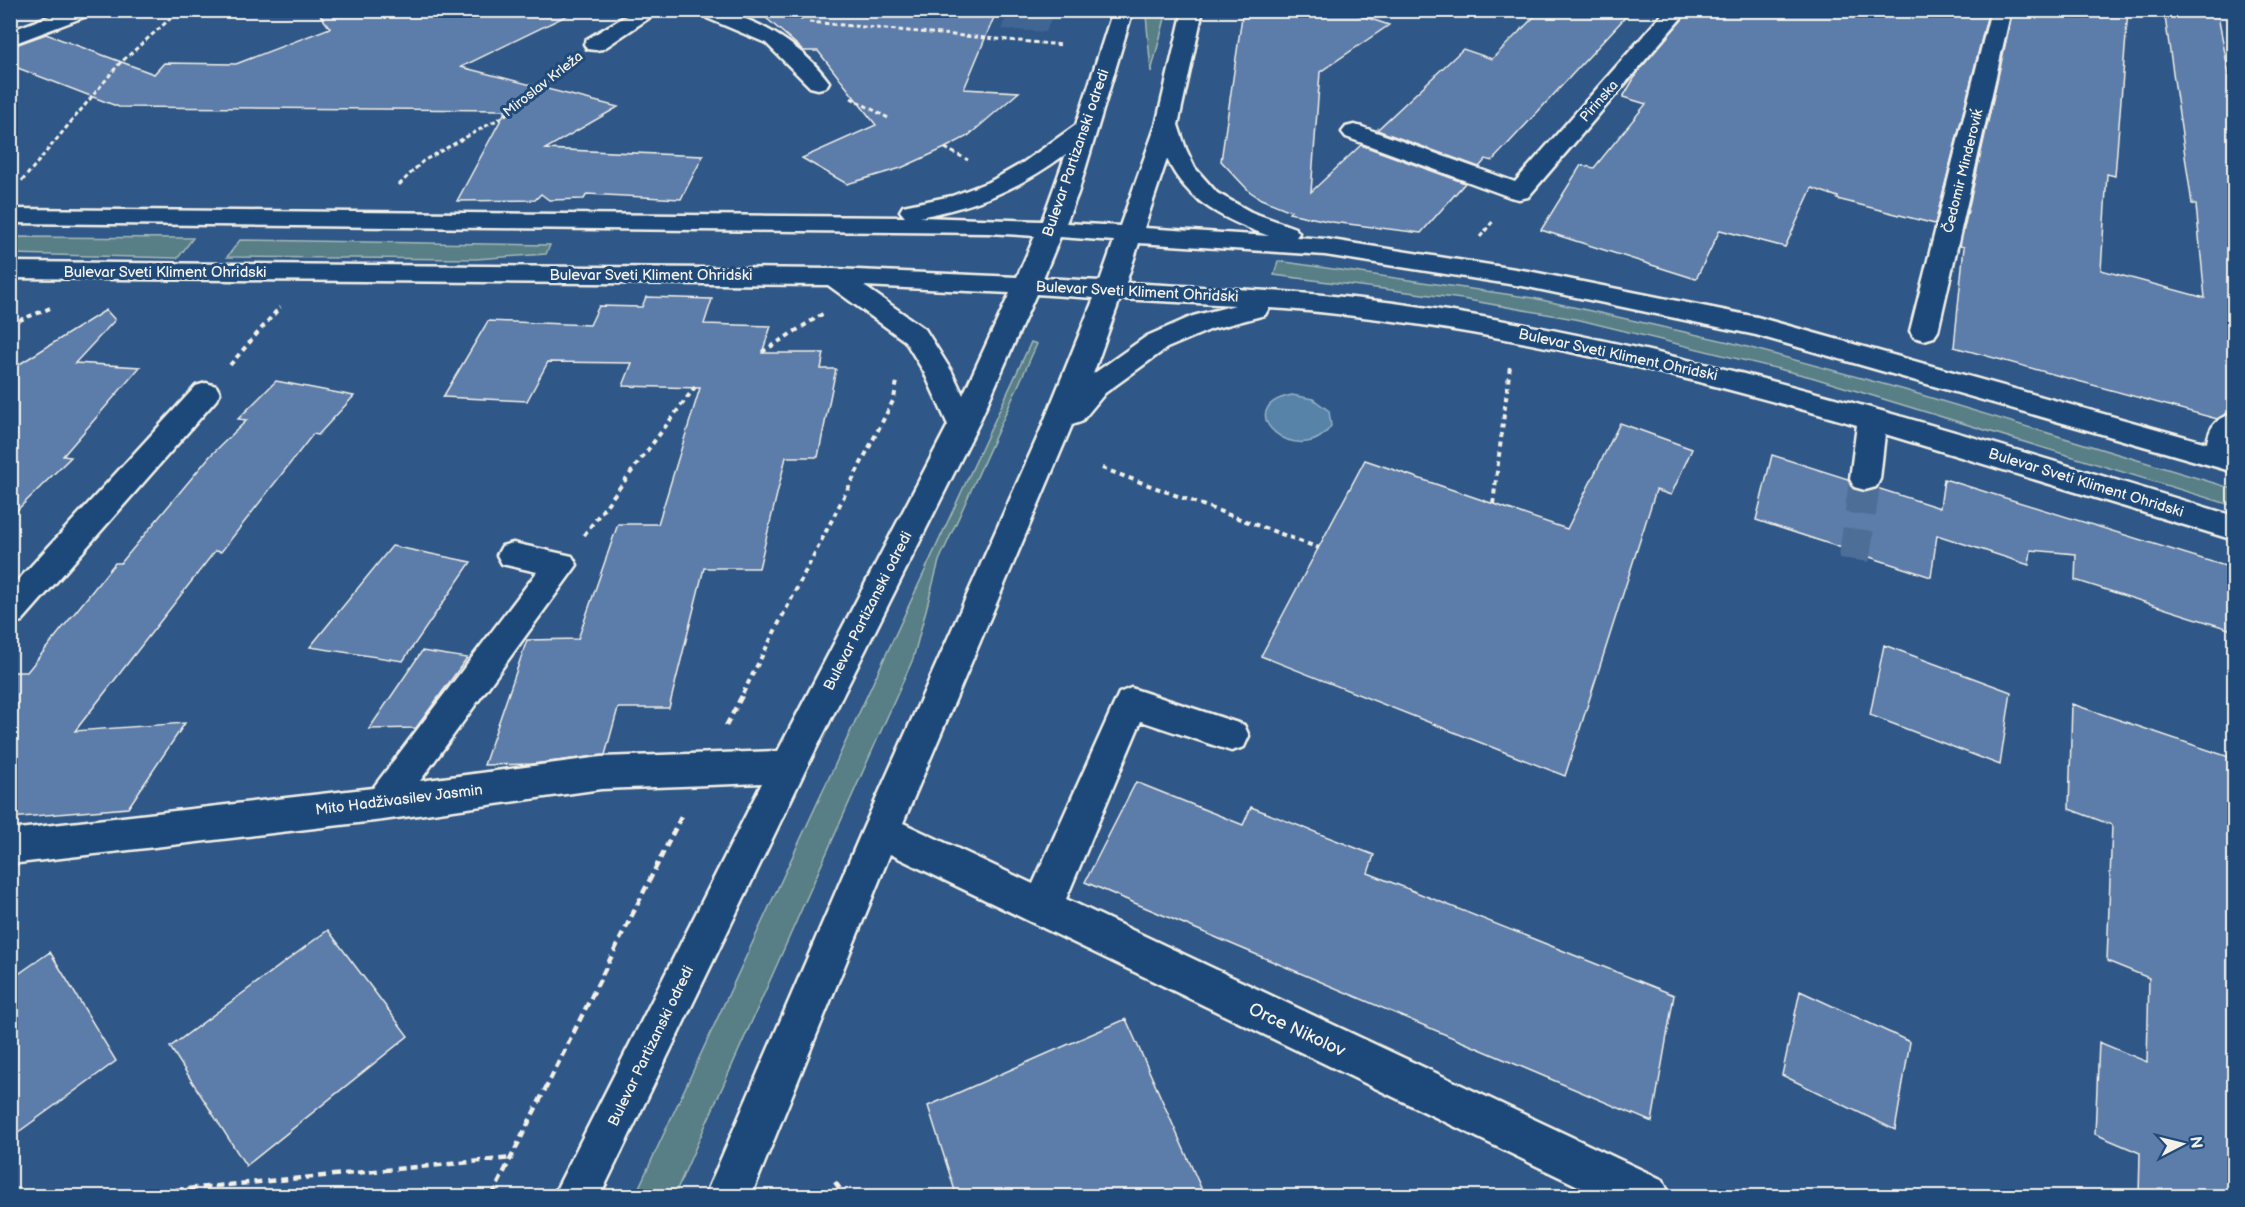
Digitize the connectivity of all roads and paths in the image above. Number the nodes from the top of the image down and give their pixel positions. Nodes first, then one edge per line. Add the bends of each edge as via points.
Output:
1 (85, 10) edge
2 (180, 10) edge
3 (651, 10) edge
4 (712, 10) edge
5 (1123, 10) edge
6 (1192, 10) edge
7 (1678, 10) edge
8 (2001, 10) edge
9 (799, 21) dead end
10 (10, 39) edge
11 (595, 44) joint
12 (1063, 45) dead end
13 (818, 81) joint
14 (890, 119) dead end
15 (1167, 125) junction
16 (1086, 128) junction
17 (1354, 132) dead end
18 (18, 186) dead end
19 (397, 187) dead end
20 (10, 216) edge
21 (855, 223) junction
22 (1052, 228) junction
23 (1129, 233) junction
24 (1324, 247) junction
25 (10, 270) edge
26 (834, 277) junction
27 (1028, 285) junction
28 (1110, 290) junction
29 (1290, 301) junction
30 (281, 307) dead end
31 (832, 308) dead end
32 (1924, 331) dead end
33 (762, 352) dead end
34 (1511, 356) dead end
35 (695, 387) dead end
36 (206, 393) joint
37 (1872, 419) junction
38 (2235, 424) edge
39 (963, 425) junction
40 (1054, 434) junction
41 (2227, 459) edge
42 (1102, 468) dead end
43 (1865, 479) tunnel mouth
44 (1493, 504) dead end
45 (2235, 528) edge
46 (1319, 548) dead end
47 (513, 555) dead end
48 (561, 565) junction
49 (10, 612) edge
50 (1231, 736) dead end
51 (789, 766) junction
52 (383, 803) junction
53 (881, 831) junction
54 (10, 847) edge
55 (1042, 909) junction
56 (513, 1158) dead end
57 (835, 1182) dead end
58 (111, 1197) edge
59 (576, 1197) edge
60 (728, 1197) edge
61 (845, 1197) edge
62 (1647, 1197) edge

1 - 10 street
2 - 18 path via 119,64
3 - 11 street, Miroslav Krleža
4 - 13 street via 773,39
5 - 16 street, Bulevar Partizanski odredi
6 - 15 street
7 - 17 street, Pirinska via 1519,192
8 - 32 street, Čedomir Minderoviḱ
9 - 12 path
11 - 19 path, Miroslav Krleža via 504,116 423,161
13 - 14 path
15 - 23 street
15 - 24 street via 1181,168 1204,194 1251,221
16 - 21 street via 1034,167 966,200
16 - 22 street, Bulevar Partizanski odredi
20 - 21 street
21 - 22 street
22 - 23 street
22 - 27 street, Bulevar Partizanski odredi
23 - 24 street
23 - 28 street
24 - 41 street via 1528,279 1757,326
25 - 26 street, Bulevar Sveti Kliment Ohridski
26 - 27 street, Bulevar Sveti Kliment Ohridski
26 - 39 street via 915,335
27 - 28 street, Bulevar Sveti Kliment Ohridski
27 - 39 street, Bulevar Partizanski odredi
28 - 29 street, Bulevar Sveti Kliment Ohridski
28 - 40 street
29 - 37 street, Bulevar Sveti Kliment Ohridski via 1425,316 1530,335 1656,361
29 - 40 street via 1203,322 1157,342 1095,386
30 - 36 path
31 - 33 path
34 - 44 path
35 - 48 path
36 - 49 street
37 - 43 street
37 - 45 street, Bulevar Sveti Kliment Ohridski
38 - 41 street via 2224,430
39 - 51 street, Bulevar Partizanski odredi
40 - 53 street
42 - 46 path
47 - 48 street
48 - 52 street
50 - 55 street via 1131,703
51 - 52 street, Mito Hadživasilev Jasmin via 601,773
51 - 59 street, Bulevar Partizanski odredi
52 - 54 street, Mito Hadživasilev Jasmin
53 - 55 street, Orce Nikolov
53 - 60 street
55 - 62 street, Orce Nikolov
56 - 58 path
57 - 61 path

